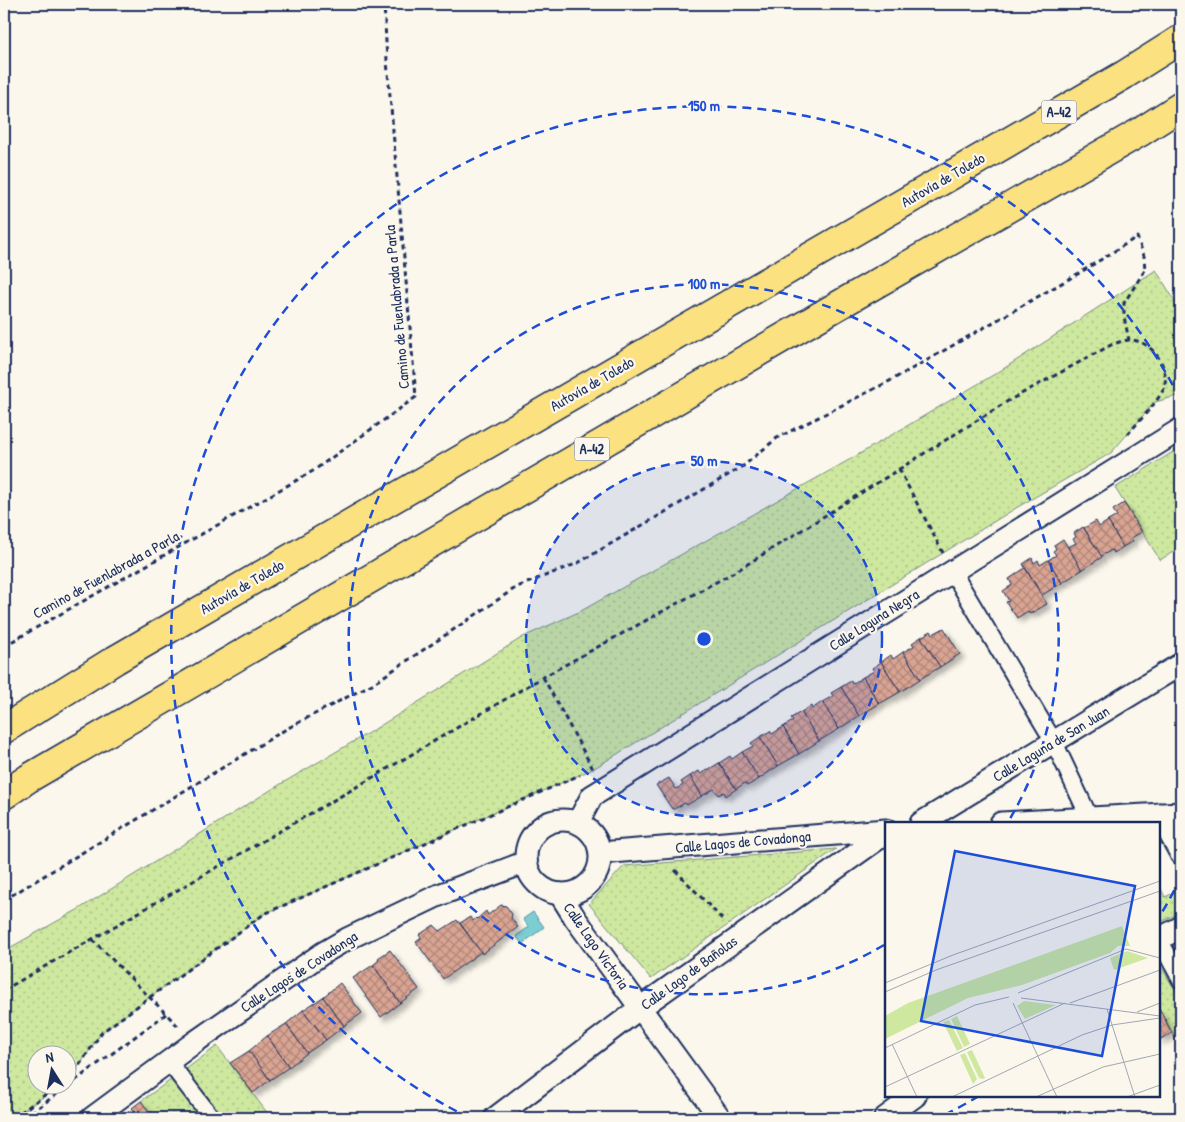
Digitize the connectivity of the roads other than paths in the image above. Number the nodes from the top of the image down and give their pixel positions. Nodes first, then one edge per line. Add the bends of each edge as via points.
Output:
1 (1181, 39) edge
2 (1181, 106) edge
3 (1181, 429) edge
4 (948, 562) junction
5 (1181, 664) edge
6 (4, 729) edge
7 (1054, 742) junction
8 (4, 795) edge
9 (1181, 813) edge
10 (1159, 814) junction
11 (1090, 821) edge
12 (578, 822) junction
13 (923, 822) edge
14 (1046, 822) edge
15 (885, 831) edge
16 (885, 832) edge
17 (600, 853) junction
18 (1181, 854) edge
19 (526, 862) junction
20 (560, 894) junction
21 (1181, 927) edge
22 (1160, 938) edge
23 (1160, 941) edge
24 (1181, 980) edge
25 (640, 1008) junction
26 (169, 1062) junction
27 (914, 1097) edge
28 (92, 1118) edge
29 (212, 1118) edge
30 (495, 1118) edge
31 (720, 1118) edge
32 (885, 1118) edge

1 - 6 highway, Autovía de Toledo / A-42 via 115,660
2 - 8 highway, A-42
3 - 4 street, Calle Laguna Negra
4 - 7 street
4 - 12 street, Calle Laguna Negra via 592,796
5 - 7 street, Calle Laguna de San Juan
7 - 11 street
7 - 13 street, Calle Laguna de San Juan
9 - 10 street
10 - 11 street
10 - 18 street
11 - 14 street
12 - 17 street via 597,840
12 - 19 street via 566,820 546,824 535,832 528,843
15 - 17 street, Calle Lagos de Covadonga
16 - 25 street, Calle Lago de Bañolas
17 - 20 street via 594,878 585,888
19 - 20 street via 538,885
19 - 26 street, Calle Lagos de Covadonga via 439,895 347,939
20 - 25 street, Calle Lago Victoria
21 - 22 street
23 - 24 street
25 - 30 street, Calle Lago de Bañolas
25 - 31 street, Calle Lago Victoria
26 - 28 street, Calle Lagos de Covadonga
26 - 29 street
27 - 32 street

